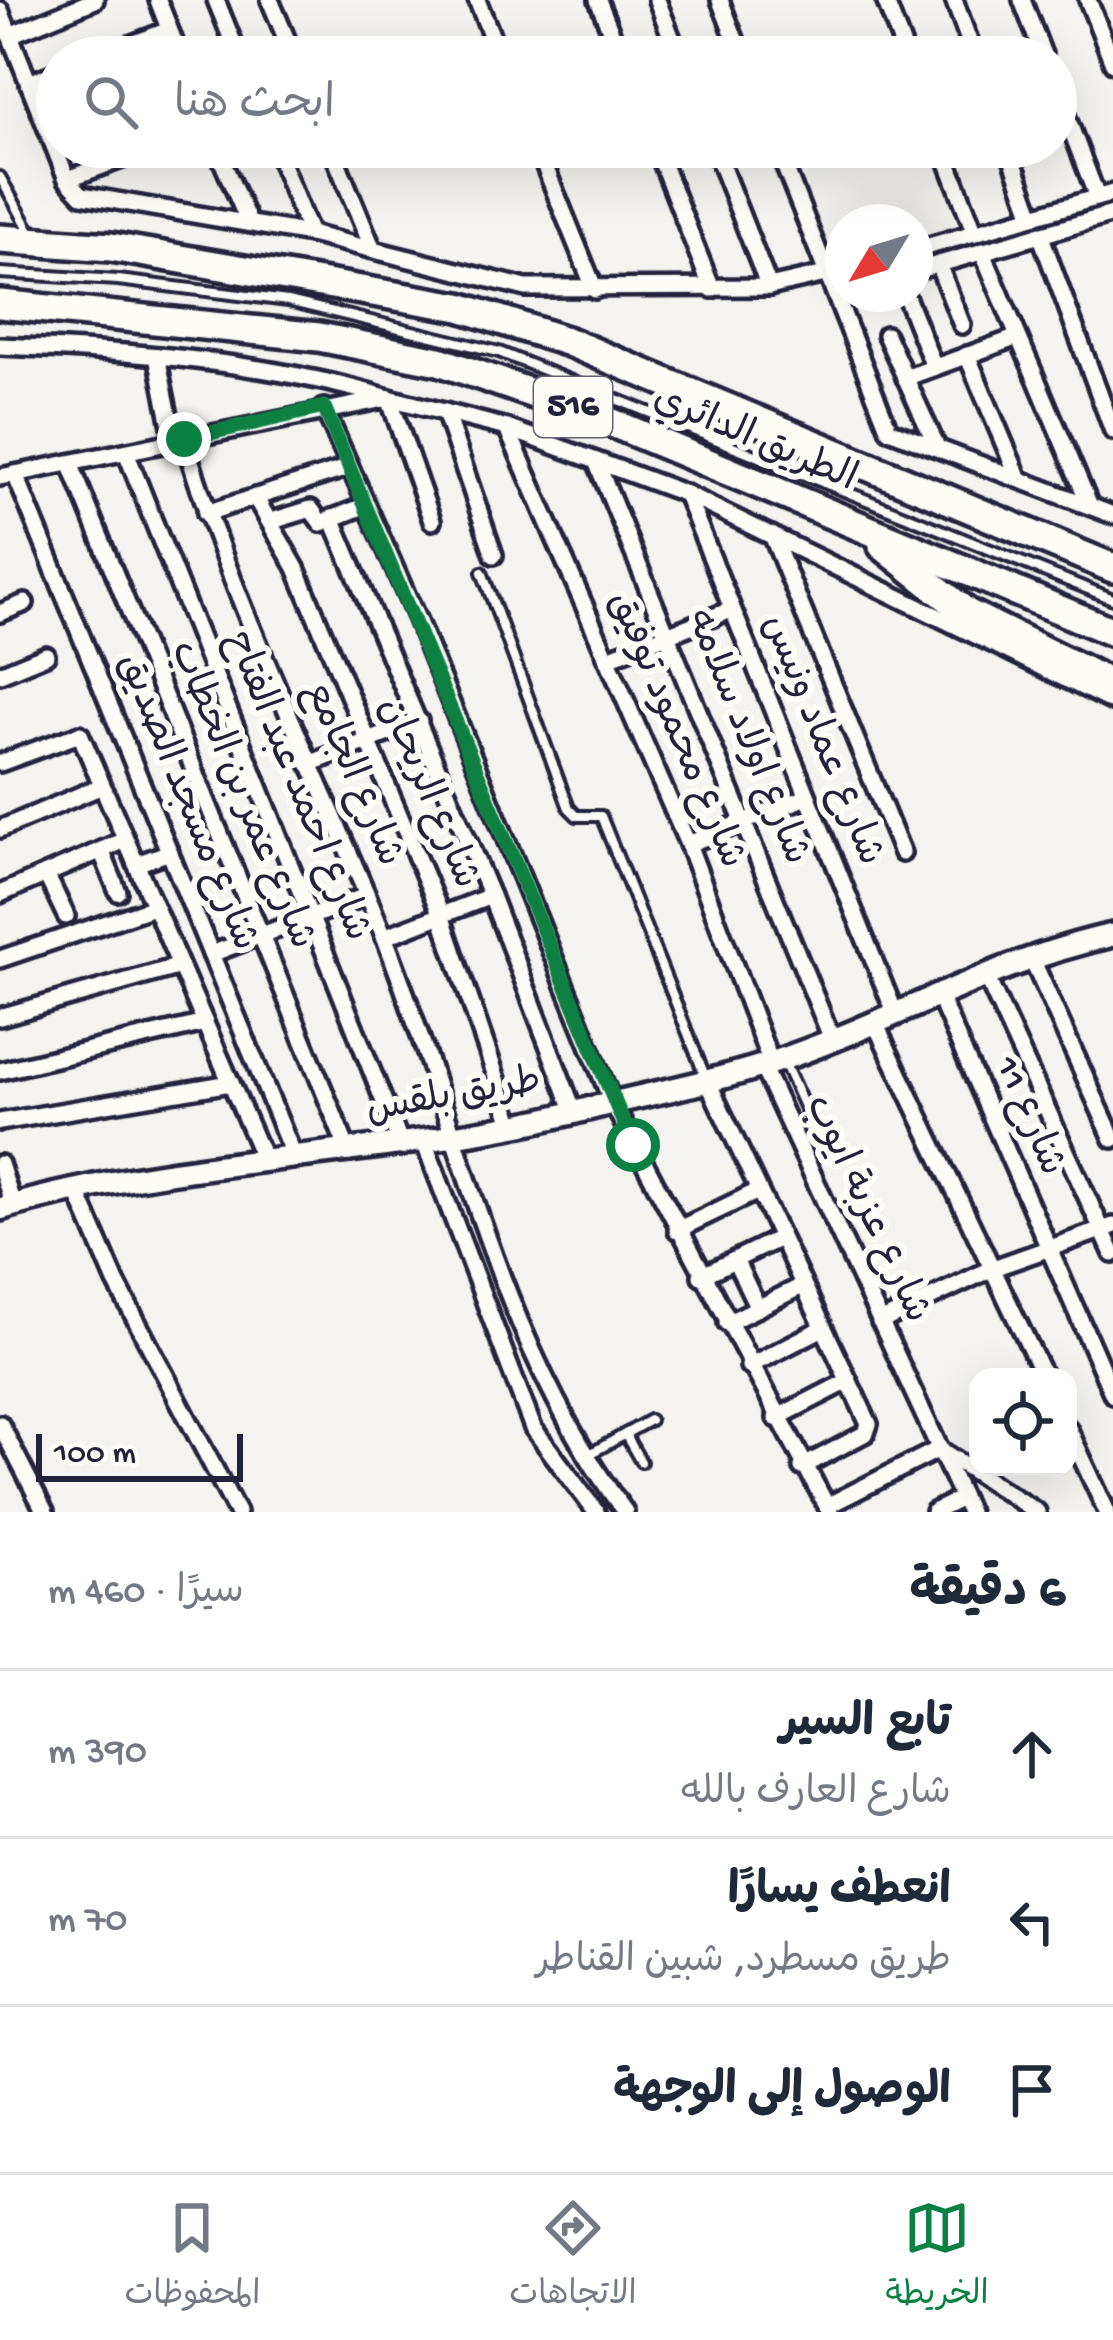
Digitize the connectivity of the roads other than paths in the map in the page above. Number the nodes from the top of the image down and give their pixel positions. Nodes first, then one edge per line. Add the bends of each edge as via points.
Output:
1 (95, 0) edge
2 (158, 0) edge
3 (216, 0) edge
4 (271, 0) edge
5 (477, 0) edge
6 (598, 0) edge
7 (657, 0) edge
8 (720, 0) edge
9 (885, 0) edge
10 (954, 0) edge
11 (1022, 0) edge
12 (1088, 0) edge
13 (0, 10) edge
14 (169, 30) junction
15 (153, 36) edge
16 (171, 36) edge
17 (231, 36) edge
18 (286, 36) edge
19 (492, 36) edge
20 (613, 36) edge
21 (671, 36) edge
22 (734, 36) edge
23 (899, 36) edge
24 (967, 36) edge
25 (1036, 36) edge
26 (7, 37) edge
27 (1113, 63) edge
28 (36, 80) edge
29 (29, 83) junction
30 (36, 98) edge
31 (1077, 134) edge
32 (64, 168) edge
33 (97, 168) edge
34 (225, 168) edge
35 (283, 168) edge
36 (340, 168) edge
37 (546, 168) edge
38 (664, 168) edge
39 (722, 168) edge
40 (787, 168) edge
41 (950, 168) edge
42 (1016, 168) edge
43 (0, 177) edge
44 (67, 179) junction
45 (1105, 195) edge
46 (1033, 216) junction
47 (1112, 220) edge
48 (249, 223) junction
49 (975, 232) junction
50 (310, 234) junction
51 (1040, 234) junction
52 (0, 239) edge
53 (36, 241) junction
54 (933, 245) edge
55 (372, 248) junction
56 (825, 250) edge
57 (982, 250) junction
58 (938, 264) junction
59 (933, 266) edge
60 (0, 273) edge
61 (825, 274) edge
62 (769, 287) junction
63 (712, 289) junction
64 (595, 290) junction
65 (0, 304) edge
66 (846, 312) edge
67 (911, 312) edge
68 (962, 325) dead end
69 (886, 335) dead end
70 (1018, 338) junction
71 (0, 346) edge
72 (968, 355) junction
73 (158, 356) junction
74 (934, 367) junction
75 (905, 378) junction
76 (389, 398) junction
77 (324, 407) junction
78 (445, 412) junction
79 (507, 428) junction
80 (1113, 431) edge
81 (179, 440) junction
82 (938, 447) junction
83 (126, 452) junction
84 (596, 461) junction
85 (70, 463) junction
86 (347, 468) junction
87 (8, 476) edge
88 (1019, 479) junction
89 (686, 494) junction
90 (255, 497) junction
91 (364, 506) junction
92 (1090, 506) junction
93 (206, 513) junction
94 (1113, 514) edge
95 (332, 518) junction
96 (272, 521) junction
97 (432, 521) dead end
98 (872, 534) junction
99 (772, 535) junction
100 (494, 555) dead end
101 (1113, 568) edge
102 (482, 572) dead end
103 (1113, 599) edge
104 (25, 603) dead end
105 (2, 606) edge
106 (731, 610) junction
107 (1113, 632) edge
108 (667, 635) junction
109 (46, 655) dead end
110 (608, 658) junction
111 (0, 674) edge
112 (1113, 685) edge
113 (1113, 702) edge
114 (419, 721) junction
115 (368, 741) junction
116 (0, 763) edge
117 (309, 764) junction
118 (102, 786) junction
119 (808, 797) junction
120 (743, 822) junction
121 (0, 829) edge
122 (125, 840) junction
123 (688, 844) junction
124 (101, 850) junction
125 (170, 852) junction
126 (902, 853) dead end
127 (136, 864) junction
128 (46, 874) junction
129 (118, 892) dead end
130 (0, 894) edge
131 (366, 896) junction
132 (491, 896) junction
133 (154, 907) junction
134 (441, 915) junction
135 (66, 916) dead end
136 (311, 917) junction
137 (261, 935) junction
138 (1113, 935) edge
139 (384, 937) junction
140 (212, 954) junction
141 (0, 959) edge
142 (1032, 959) junction
143 (180, 966) junction
144 (987, 977) junction
145 (939, 996) junction
146 (0, 1016) edge
147 (885, 1017) junction
148 (205, 1023) junction
149 (832, 1040) junction
150 (772, 1063) junction
151 (0, 1071) edge
152 (706, 1080) junction
153 (230, 1083) junction
154 (612, 1102) junction
155 (574, 1112) junction
156 (807, 1113) dead end
157 (0, 1122) edge
158 (514, 1126) junction
159 (456, 1138) junction
160 (1113, 1139) edge
161 (425, 1144) junction
162 (402, 1147) junction
163 (349, 1154) junction
164 (294, 1156) junction
165 (265, 1162) junction
166 (0, 1164) edge
167 (76, 1190) junction
168 (758, 1191) junction
169 (7, 1207) edge
170 (1108, 1228) edge
171 (677, 1230) junction
172 (780, 1238) junction
173 (1048, 1249) junction
174 (1113, 1254) edge
175 (734, 1260) junction
176 (993, 1268) junction
177 (701, 1276) junction
178 (802, 1286) junction
179 (758, 1308) junction
180 (880, 1322) junction
181 (727, 1323) junction
182 (823, 1328) junction
183 (749, 1366) junction
184 (1040, 1368) edge
185 (848, 1381) junction
186 (1113, 1395) edge
187 (776, 1418) junction
188 (650, 1420) dead end
189 (0, 1424) edge
190 (625, 1434) junction
191 (1077, 1447) edge
192 (939, 1449) junction
193 (587, 1455) junction
194 (641, 1462) dead end
195 (802, 1467) junction
196 (965, 1505) edge
197 (829, 1509) edge
198 (44, 1512) edge
199 (237, 1512) edge
200 (596, 1512) edge
201 (625, 1512) edge
202 (934, 1512) edge
203 (1037, 1512) edge
204 (1107, 1512) edge

1 - 26 street
2 - 14 street
3 - 17 street
4 - 18 street
5 - 19 street
6 - 20 street
7 - 21 street
8 - 22 street
9 - 23 street
10 - 24 street
11 - 25 street
12 - 27 street
13 - 26 street
14 - 15 street
14 - 16 street
26 - 29 street
28 - 29 street
29 - 30 street
31 - 45 street
32 - 44 street
33 - 44 street
34 - 48 street
35 - 50 street
36 - 55 street
37 - 64 street
38 - 63 street
39 - 62 street
40 - 56 street
41 - 49 street
42 - 46 street
43 - 53 lane
44 - 48 street via 82,196
45 - 46 street
46 - 49 street
47 - 51 street
48 - 50 street
49 - 54 street
50 - 55 street
51 - 57 street
51 - 80 street
52 - 53 highway, الطريق الدائري / 516
53 - 101 highway, الطريق الدائري / 516 via 348,284 496,317
55 - 64 street via 526,288
57 - 58 street
57 - 70 street
58 - 59 street
58 - 68 street
60 - 103 lane via 288,302 499,352
61 - 62 street
62 - 63 street
63 - 64 street
65 - 98 highway, الطريق الدائري / 516 via 319,337 439,361 591,414
66 - 82 street via 889,430
67 - 74 street
69 - 75 street
70 - 72 street
70 - 92 street
71 - 73 street
72 - 74 street
72 - 88 street
73 - 76 street via 304,376
73 - 81 street, شارع الجامع
74 - 75 street
75 - 82 street
76 - 77 street
76 - 78 street
76 - 97 street
77 - 81 street
77 - 86 street
78 - 79 street
78 - 100 street
79 - 84 street
79 - 110 street, شارع محمود توفيق
81 - 83 street
81 - 93 street, شارع الجامع
82 - 88 street
83 - 85 street
83 - 136 street, شارع احمد عبد الفتاح
84 - 89 street
84 - 108 street, شارع اولاد سلامه
85 - 87 street
85 - 137 street, شارع عمر بن الخطاب
86 - 90 street
86 - 91 street
87 - 125 street, شارع مسجد الصديق
88 - 92 street
89 - 99 street
89 - 106 street, شارع عماد ونيس
90 - 93 street
90 - 96 street, شارع الريحان
91 - 95 street
91 - 154 street
92 - 94 street
93 - 117 street, شارع الجامع
95 - 96 street via 319,522 311,508
95 - 114 street
96 - 115 street, شارع الريحان
98 - 107 highway, الطريق الدائري / 516
98 - 112 highway via 967,613
99 - 113 street
99 - 126 street
102 - 152 lane via 569,808 601,816
104 - 105 street
106 - 108 street
106 - 119 street, شارع عماد ونيس
108 - 110 street
108 - 120 street, شارع اولاد سلامه
109 - 111 street
110 - 123 street, شارع محمود توفيق
114 - 115 street
114 - 132 street
115 - 117 street
115 - 134 street, شارع الريحان
116 - 118 street via 77,732
117 - 131 street, شارع الجامع
118 - 121 street
118 - 122 street
119 - 120 street
119 - 147 street, شارع عماد ونيس
120 - 123 street
120 - 149 street, شارع اولاد سلامه
122 - 124 street
122 - 127 street
123 - 150 street, شارع محمود توفيق
124 - 128 street
124 - 129 street
125 - 127 street
125 - 140 street, شارع مسجد الصديق
127 - 133 street
128 - 130 street
128 - 135 street
131 - 136 street
131 - 139 street, شارع الجامع
132 - 134 street
132 - 155 street
133 - 141 street
133 - 143 street
134 - 139 street
134 - 158 street, شارع الريحان
136 - 137 street
136 - 162 street, شارع احمد عبد الفتاح
137 - 140 street
137 - 163 street, شارع عمر بن الخطاب
138 - 142 main road, طريق بلقس
139 - 159 street, شارع الجامع
140 - 164 street, شارع مسجد الصديق
142 - 144 main road, طريق بلقس
142 - 160 street
143 - 146 street
143 - 148 street
144 - 145 main road, طريق بلقس
144 - 170 street
145 - 147 main road, طريق بلقس
145 - 173 street, شارع 11
147 - 149 main road, طريق بلقس
147 - 176 street, شارع عماد ونيس
148 - 151 street
148 - 153 street
149 - 150 main road, طريق بلقس
150 - 152 main road, طريق بلقس
150 - 156 lane
150 - 180 street, شارع عزبة ايوب
152 - 154 main road, طريق بلقس
152 - 168 street
153 - 157 street
153 - 165 street
154 - 155 main road, طريق بلقس
154 - 171 street
155 - 158 main road, طريق بلقس
158 - 159 main road, طريق بلقس
159 - 161 main road, طريق بلقس
159 - 193 street via 516,1318
161 - 162 main road, طريق بلقس
161 - 200 street via 533,1428
162 - 163 main road, طريق بلقس
163 - 164 main road, طريق بلقس
164 - 165 main road, طريق بلقس
165 - 167 main road, طريق بلقس
166 - 169 street
167 - 169 main road, طريق بلقس
167 - 199 street
168 - 171 street
168 - 172 street
170 - 173 street
170 - 174 street
171 - 177 street
172 - 175 street
172 - 178 street
173 - 176 street
173 - 186 street, شارع 11
175 - 177 street
175 - 179 street
176 - 180 street
176 - 184 street, شارع عماد ونيس
177 - 181 street
178 - 179 street
178 - 182 street
179 - 181 street
180 - 192 street, شارع عزبة ايوب
181 - 183 street
182 - 183 street
182 - 185 street
183 - 187 street
185 - 187 street
185 - 195 street via 869,1430
187 - 195 street
188 - 190 lane
189 - 198 street
190 - 193 lane
190 - 194 lane
191 - 204 street
192 - 196 street, شارع عزبة ايوب
192 - 197 street
192 - 203 street
193 - 201 street
195 - 197 street
196 - 202 street

